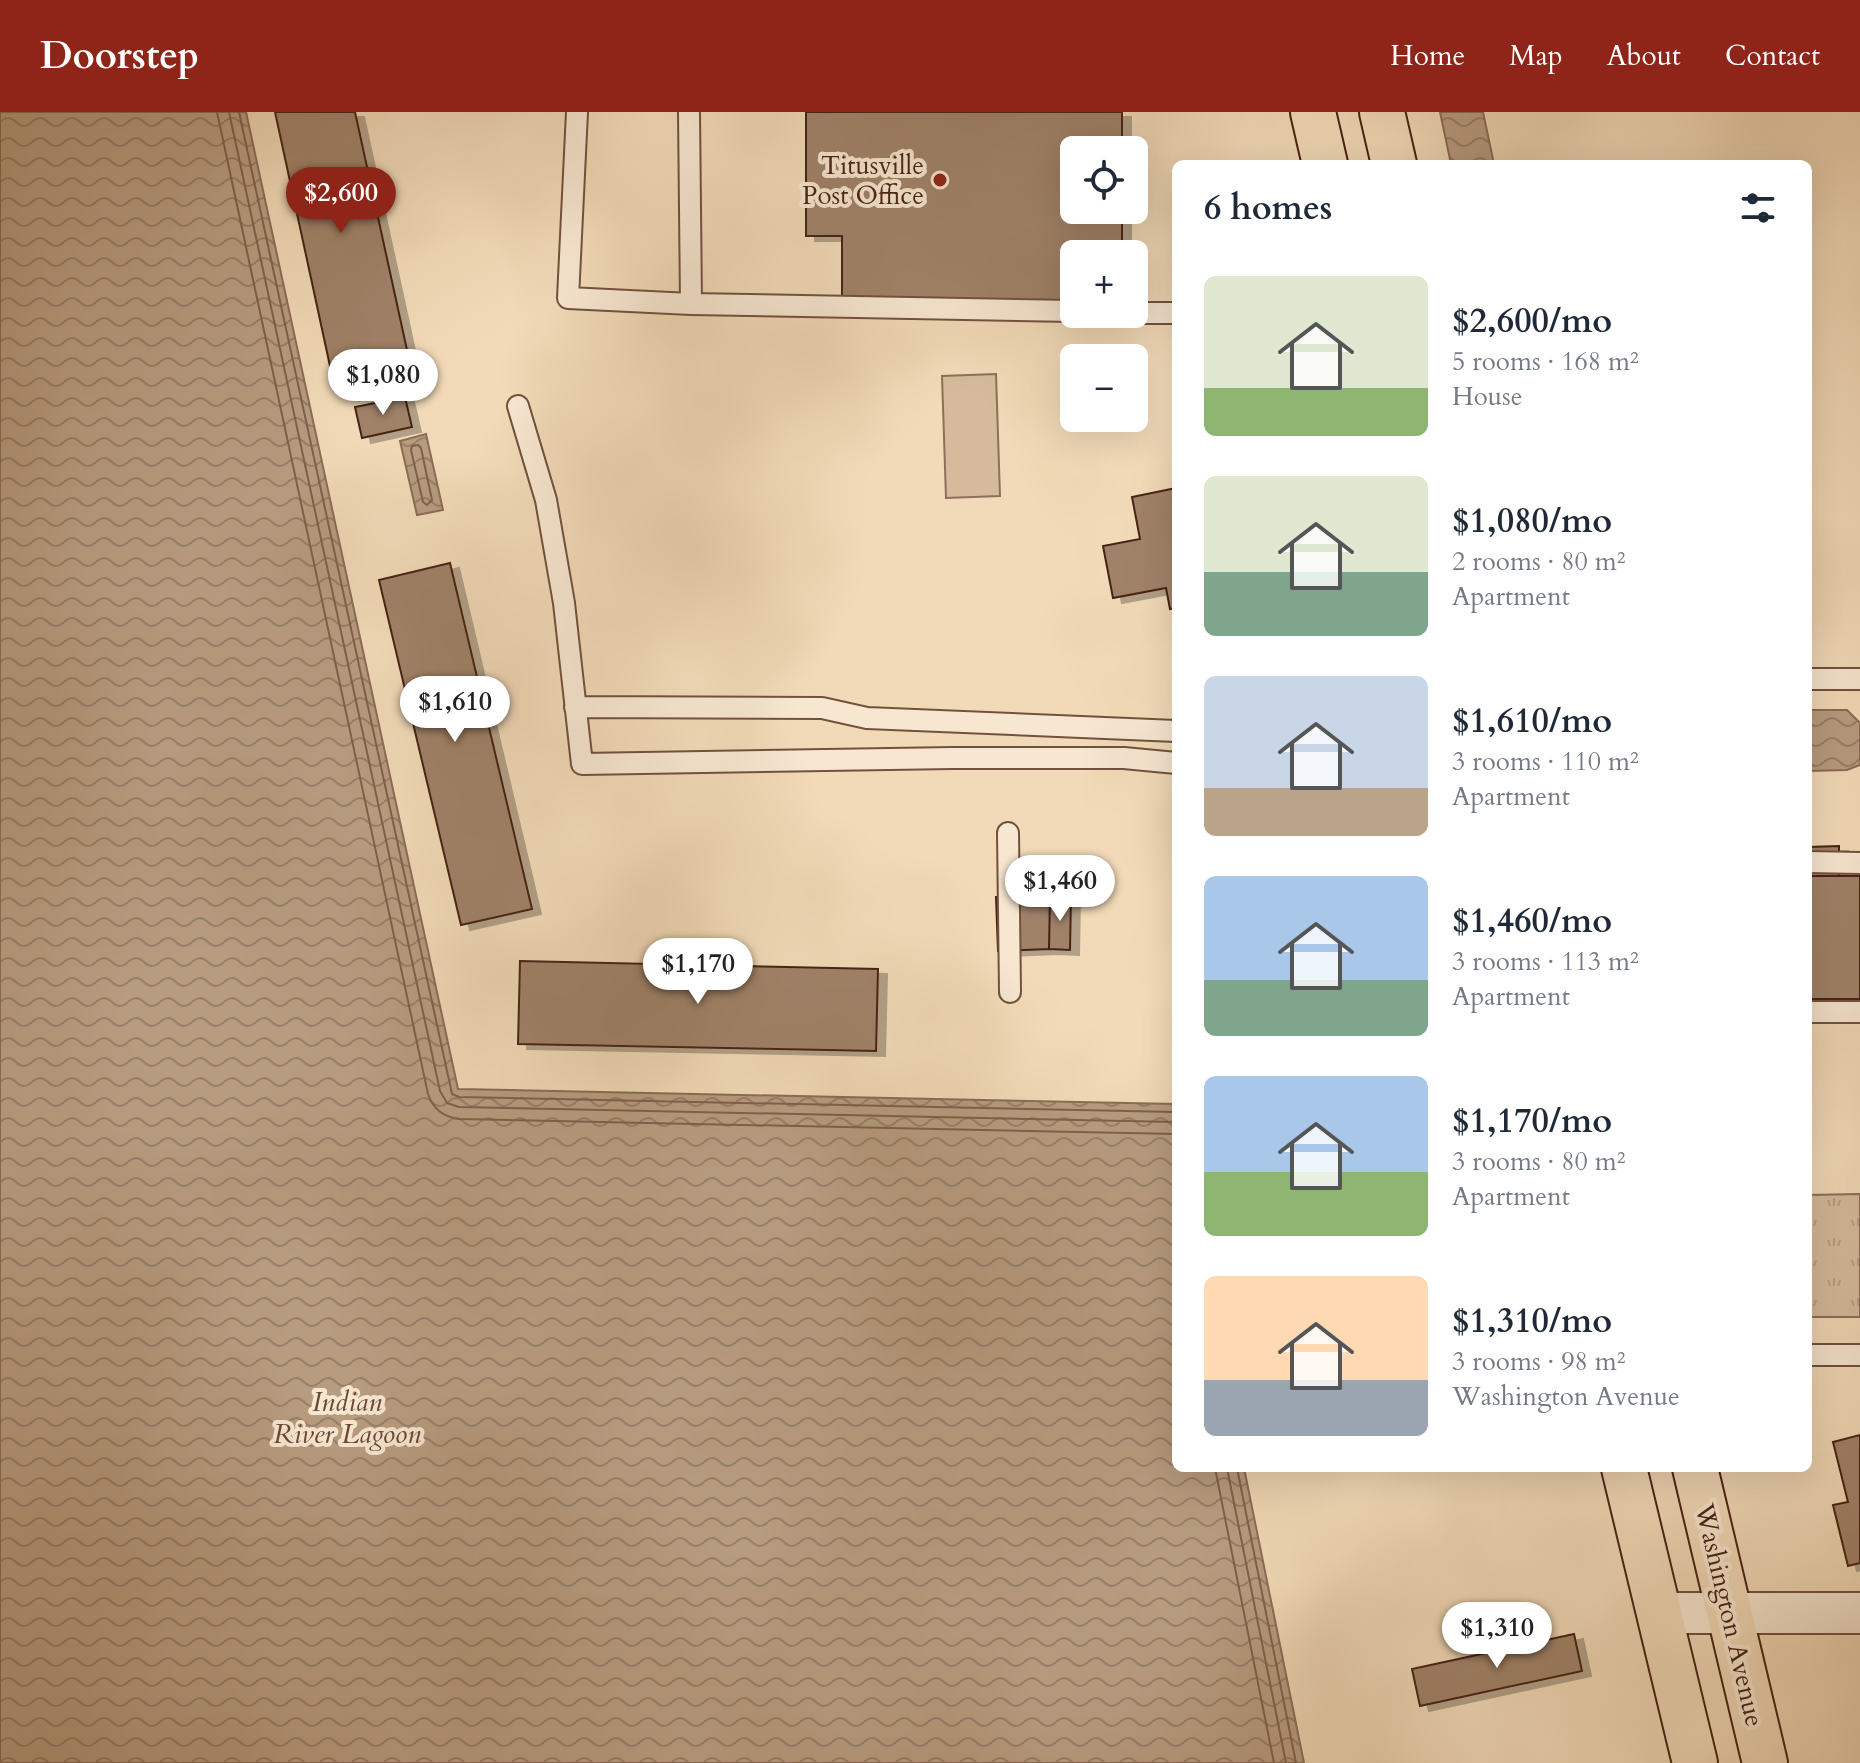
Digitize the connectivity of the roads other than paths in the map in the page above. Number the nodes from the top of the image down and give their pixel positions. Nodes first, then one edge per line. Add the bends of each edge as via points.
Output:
1 (577, 112) edge
2 (689, 112) edge
3 (1313, 112) edge
4 (1382, 112) edge
5 (1324, 160) edge
6 (1393, 160) edge
7 (691, 304) junction
8 (1060, 311) edge
9 (1148, 313) edge
10 (1172, 313) edge
11 (518, 406) dead end
12 (1812, 679) edge
13 (1860, 679) edge
14 (575, 707) junction
15 (1012, 722) junction
16 (1122, 727) junction
17 (1172, 731) edge
18 (1124, 758) junction
19 (1012, 759) junction
20 (1172, 763) edge
21 (1008, 833) dead end
22 (1812, 862) edge
23 (1860, 863) edge
24 (1010, 992) dead end
25 (1812, 1012) edge
26 (1860, 1012) edge
27 (1812, 1355) edge
28 (1860, 1355) edge
29 (1625, 1472) edge
30 (1696, 1472) edge
31 (1659, 1613) junction
32 (1730, 1613) junction
33 (1860, 1613) edge
34 (1695, 1763) edge
35 (1765, 1763) edge

1 - 7 lane via 568,298
2 - 7 lane
3 - 5 main road
4 - 6 main road
7 - 8 lane
9 - 10 lane
11 - 14 lane via 546,500
12 - 13 lane
14 - 15 lane via 822,708 867,718
14 - 19 lane via 582,764
15 - 16 lane
15 - 19 lane
16 - 17 lane
16 - 18 lane
18 - 19 lane
18 - 20 lane
21 - 24 lane
22 - 23 lane
25 - 26 lane
27 - 28 lane
29 - 31 main road
30 - 32 main road, Washington Avenue
31 - 32 street
31 - 34 main road
32 - 33 street
32 - 35 main road, Washington Avenue

